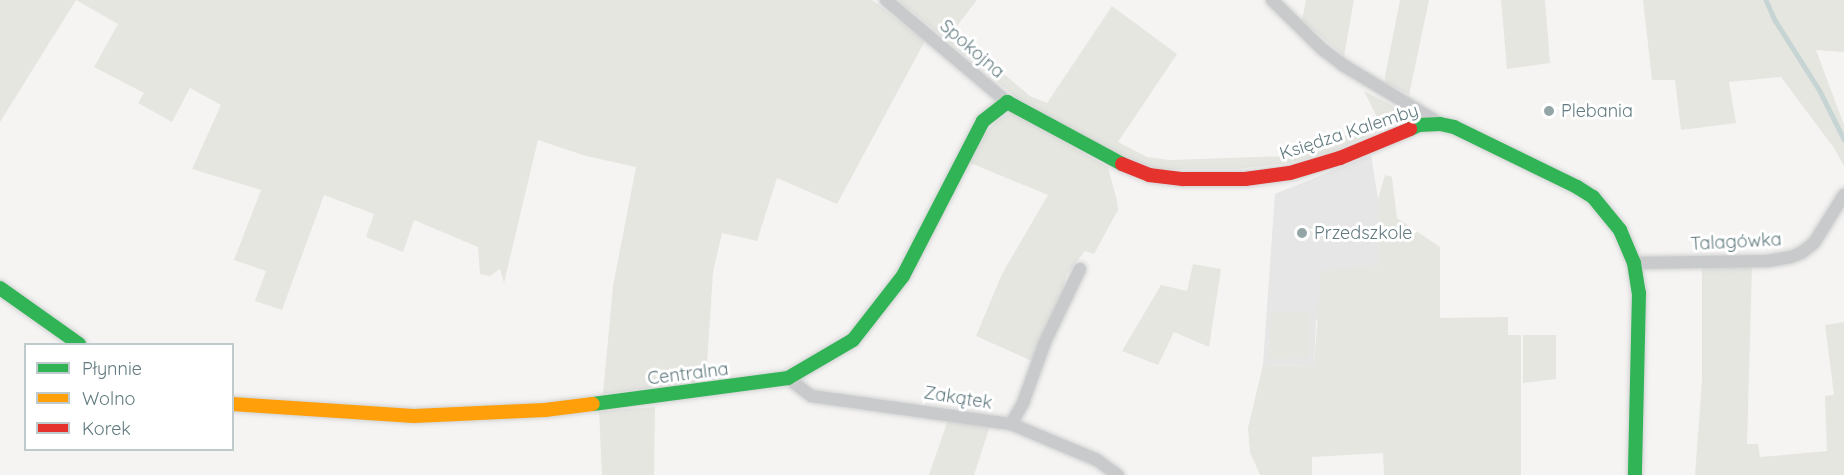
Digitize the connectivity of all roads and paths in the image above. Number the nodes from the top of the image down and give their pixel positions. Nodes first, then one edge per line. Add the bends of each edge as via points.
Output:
1 (886, 0) edge
2 (1272, 0) edge
3 (1007, 102) junction
4 (1440, 124) junction
5 (1844, 195) edge
6 (1634, 263) junction
7 (1080, 269) dead end
8 (0, 288) edge
9 (76, 343) edge
10 (788, 378) junction
11 (234, 404) edge
12 (1011, 424) junction
13 (1118, 475) edge
14 (1635, 475) edge

1 - 3 street, Spokojna
2 - 4 street via 1343,65
3 - 4 street, Księdza Kalemby via 1111,160 1149,175 1183,179 1245,179 1290,173 1340,158 1419,125
3 - 10 street, Centralna via 983,121 903,276 853,340
4 - 6 street, Księdza Kalemby via 1454,127 1593,197 1620,230
5 - 6 street, Talagówka via 1814,243 1791,257 1768,261
6 - 14 street, Księdza Kalemby via 1639,293
7 - 12 street
8 - 9 street
10 - 11 street, Centralna via 544,410 414,416
10 - 12 street, Zakątek via 811,396
12 - 13 street, Zakątek via 1097,460

